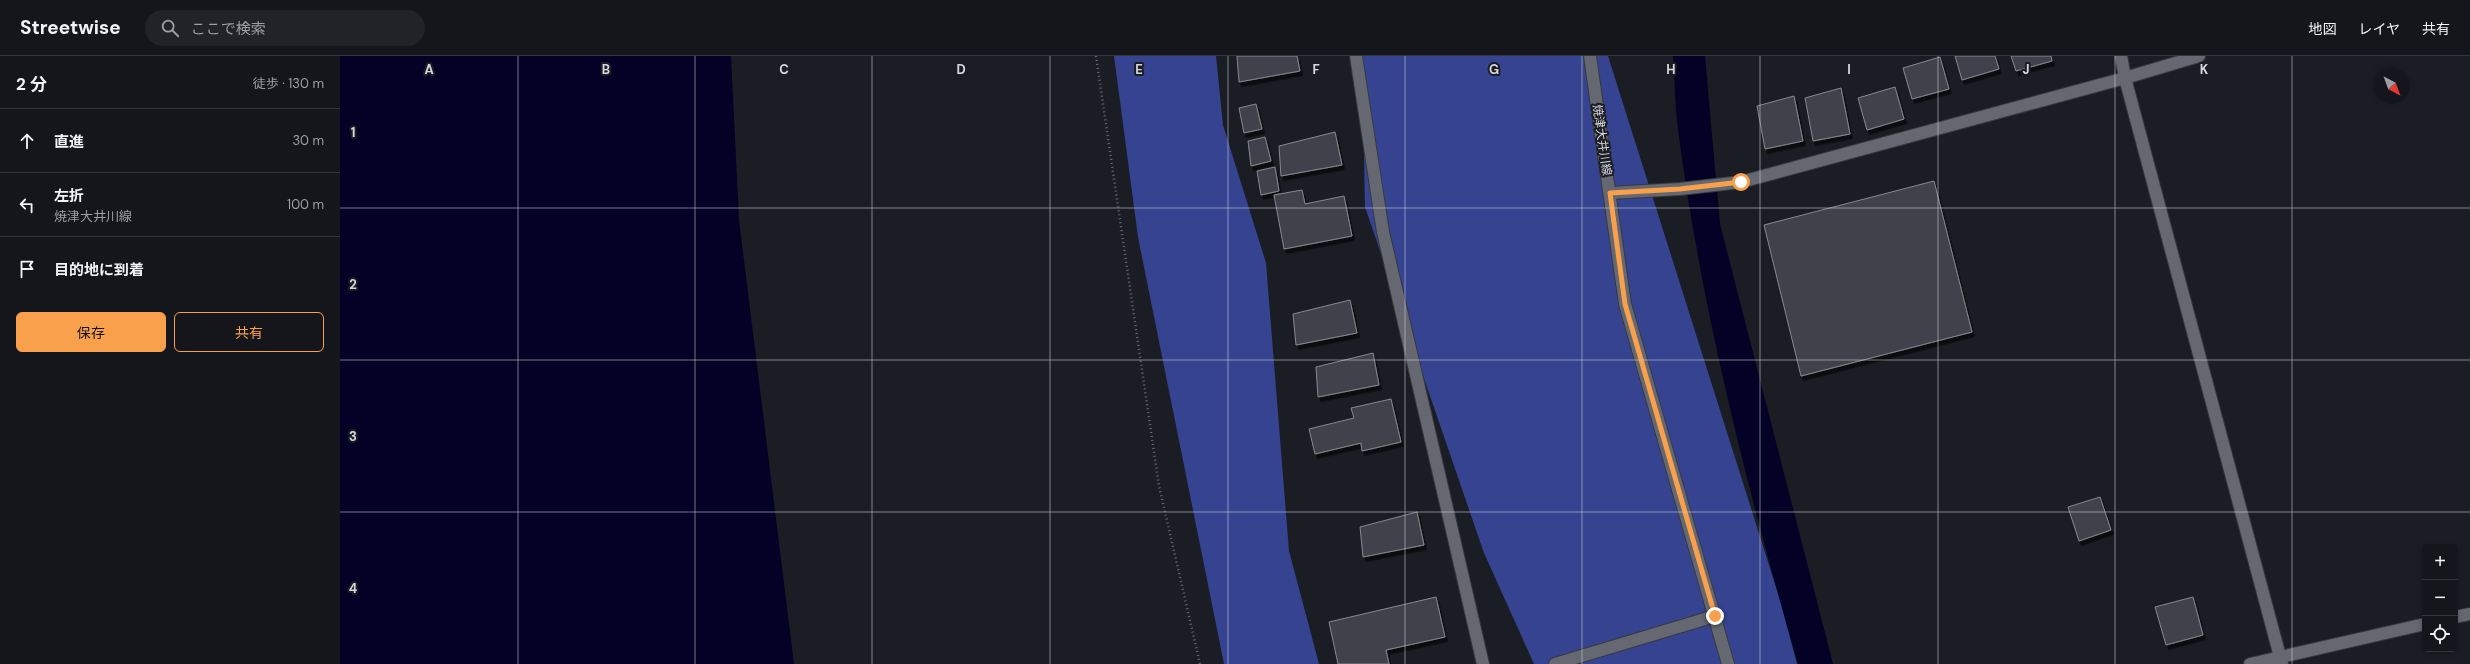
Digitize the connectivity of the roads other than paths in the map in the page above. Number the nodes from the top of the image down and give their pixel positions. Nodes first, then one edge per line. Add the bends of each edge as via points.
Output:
1 (1356, 56) edge
2 (1590, 56) edge
3 (2121, 56) edge
4 (2199, 56) edge
5 (2124, 78) junction
6 (1610, 193) junction
7 (2470, 614) edge
8 (1715, 616) junction
9 (2458, 616) edge
10 (2422, 625) edge
11 (2281, 660) edge
12 (1483, 664) edge
13 (1555, 664) edge
14 (1728, 664) edge
15 (2250, 664) edge

1 - 12 street via 1383,232
2 - 6 street, 焼津大井川線
3 - 5 street
4 - 5 street
5 - 6 street via 1741,182
5 - 11 street
6 - 8 street, 焼津大井川線 via 1625,304
7 - 9 street
8 - 13 street
8 - 14 street, 焼津大井川線
10 - 11 street
11 - 15 street

